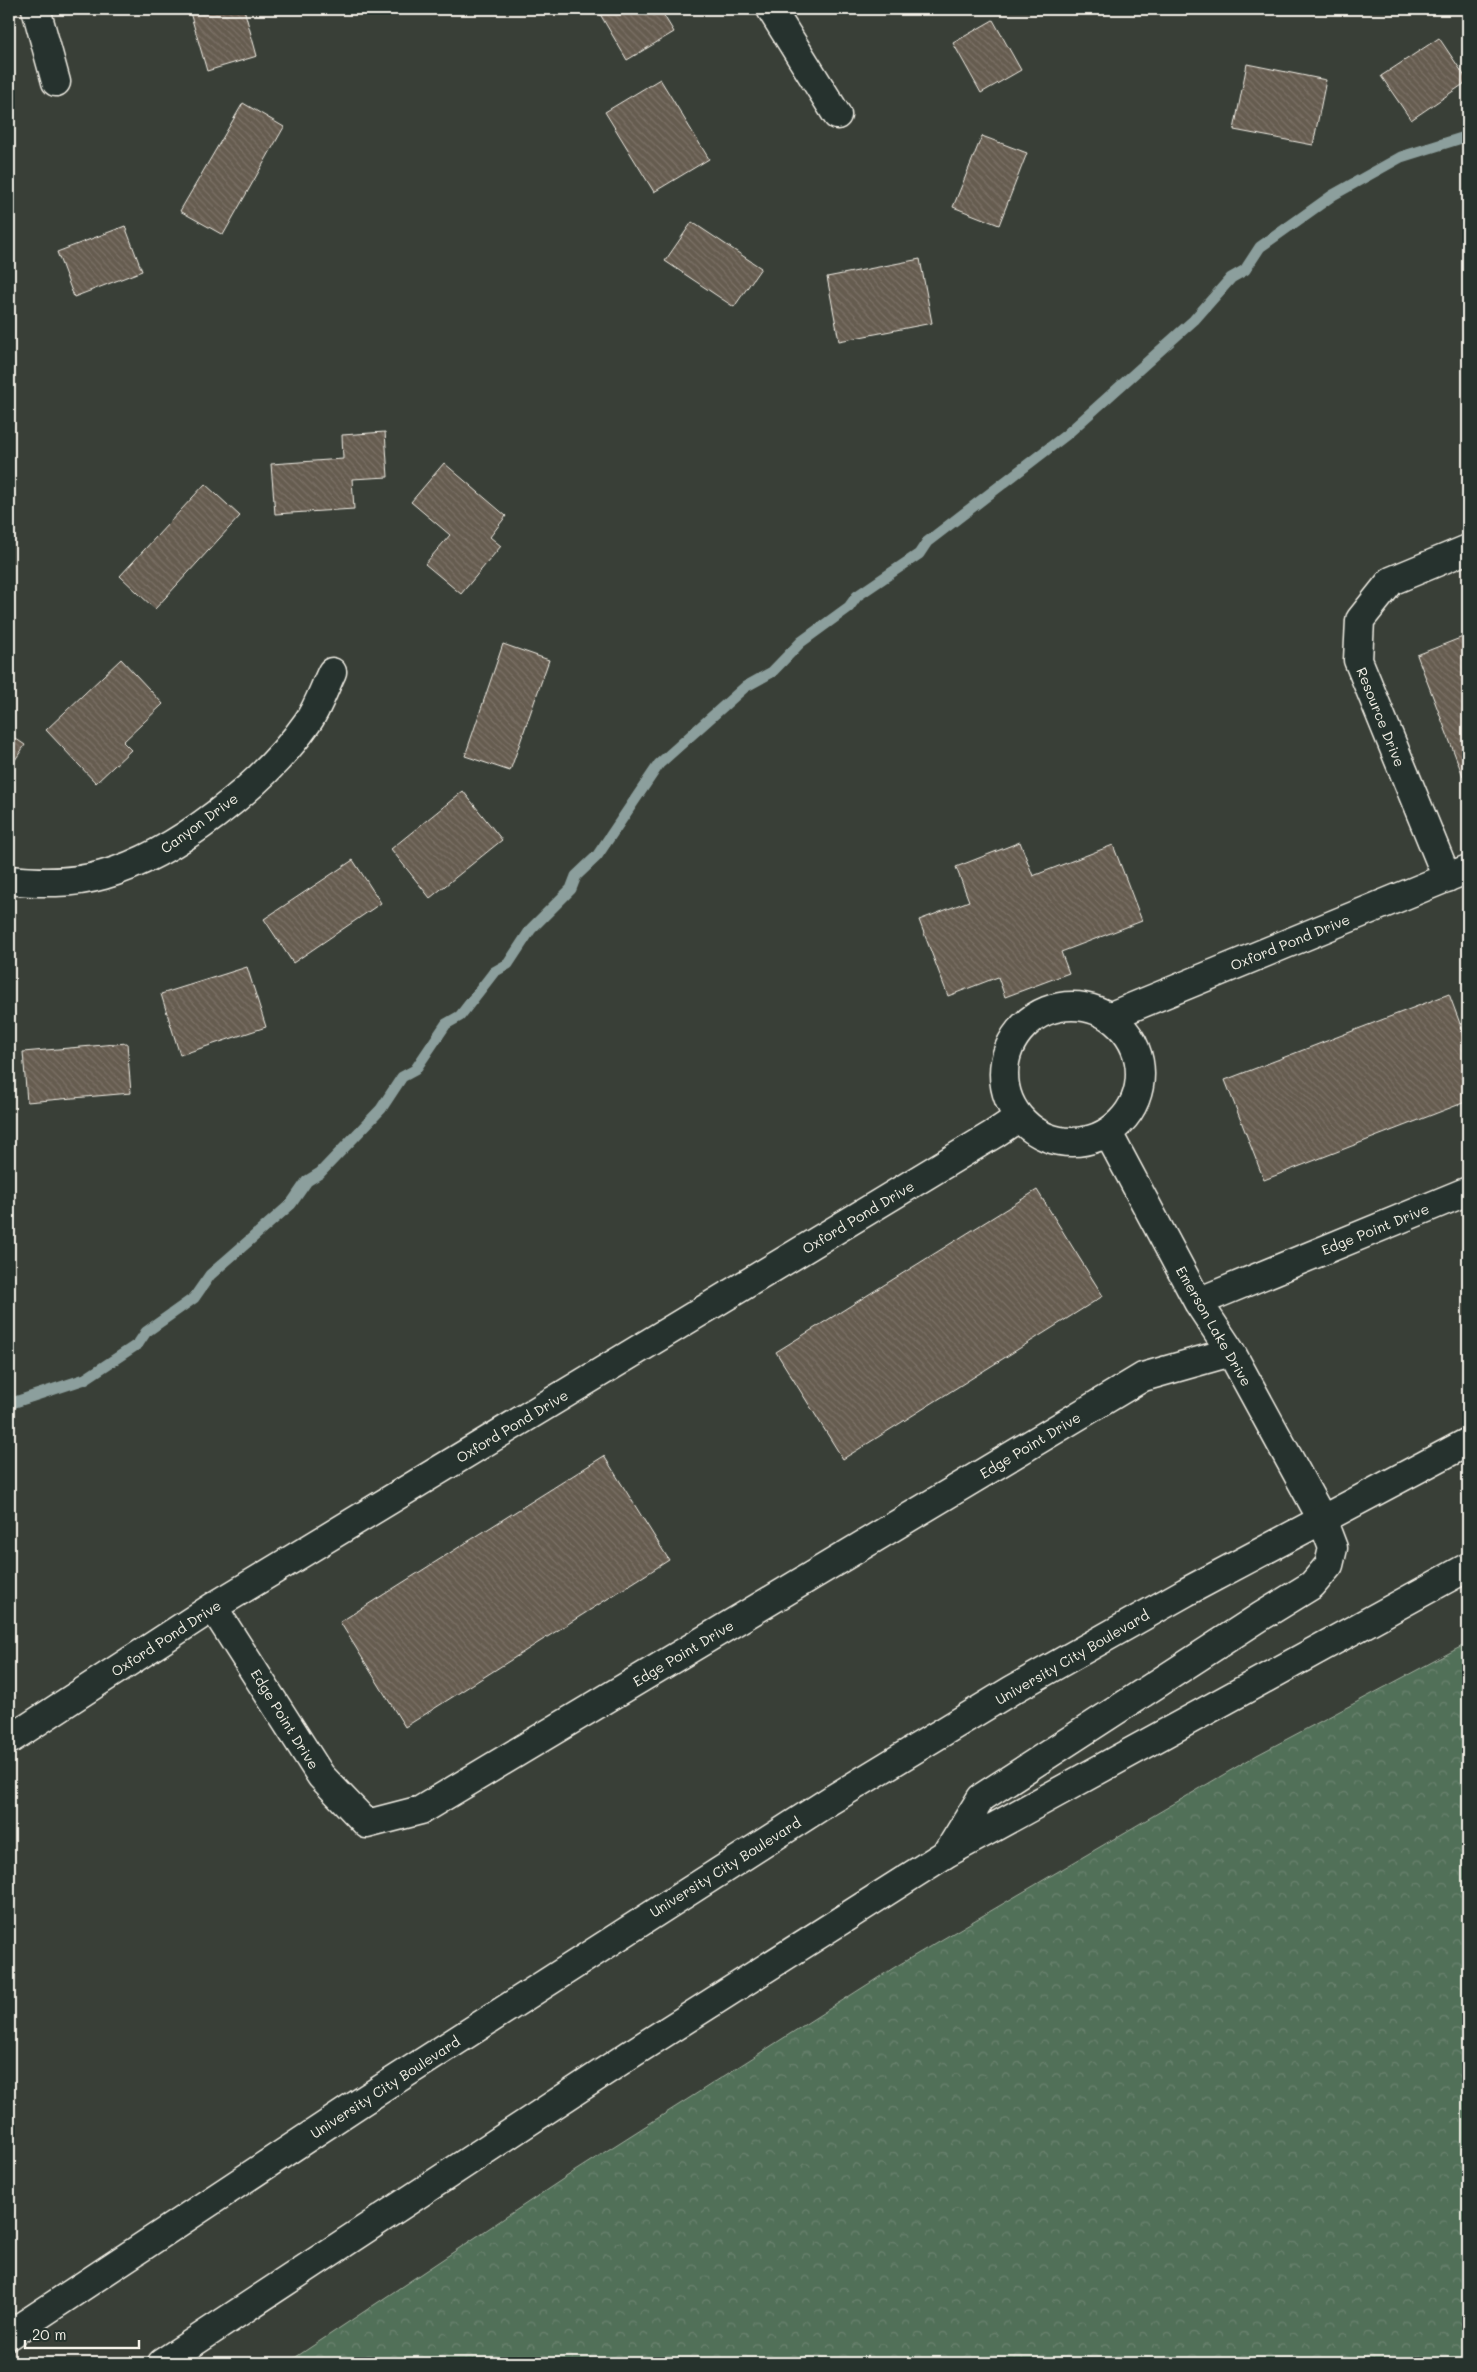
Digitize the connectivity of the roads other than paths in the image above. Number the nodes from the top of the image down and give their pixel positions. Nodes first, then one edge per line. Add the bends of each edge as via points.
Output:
1 (36, 9) edge
2 (771, 9) edge
3 (56, 82) dead end
4 (837, 115) dead end
5 (1468, 549) edge
6 (332, 672) dead end
7 (1457, 874) edge
8 (9, 880) edge
9 (1111, 1016) junction
10 (1018, 1118) junction
11 (1108, 1133) junction
12 (1468, 1191) edge
13 (1198, 1302) junction
14 (1231, 1352) junction
15 (1468, 1442) edge
16 (1322, 1519) junction
17 (1468, 1567) edge
18 (213, 1607) junction
19 (9, 1740) edge
20 (947, 1853) junction
21 (9, 2335) edge
22 (162, 2363) edge

1 - 3 street
2 - 4 street
5 - 7 street, Resource Drive via 1391,581 1360,620 1358,660
6 - 8 street, Canyon Drive via 308,722 276,762 215,814 165,849 101,876 49,883
7 - 9 street, Oxford Pond Drive
9 - 10 street via 1078,1004 1055,1006 1017,1031 1002,1074
9 - 11 street via 1138,1053 1140,1087 1132,1108
10 - 11 street via 1054,1141 1098,1138
10 - 18 street, Oxford Pond Drive
11 - 13 street, Emerson Lake Drive
12 - 13 street, Edge Point Drive
13 - 14 street, Emerson Lake Drive
14 - 16 street, Emerson Lake Drive
14 - 18 street, Edge Point Drive via 1143,1377 421,1810 367,1824 320,1776
15 - 16 street, University City Boulevard
16 - 20 street, Emerson Lake Drive via 1333,1548 1330,1566 1312,1585 981,1798
16 - 21 street, University City Boulevard via 1012,1690 831,1800 369,2097
17 - 20 street
18 - 19 street, Oxford Pond Drive
20 - 22 street via 631,2054

